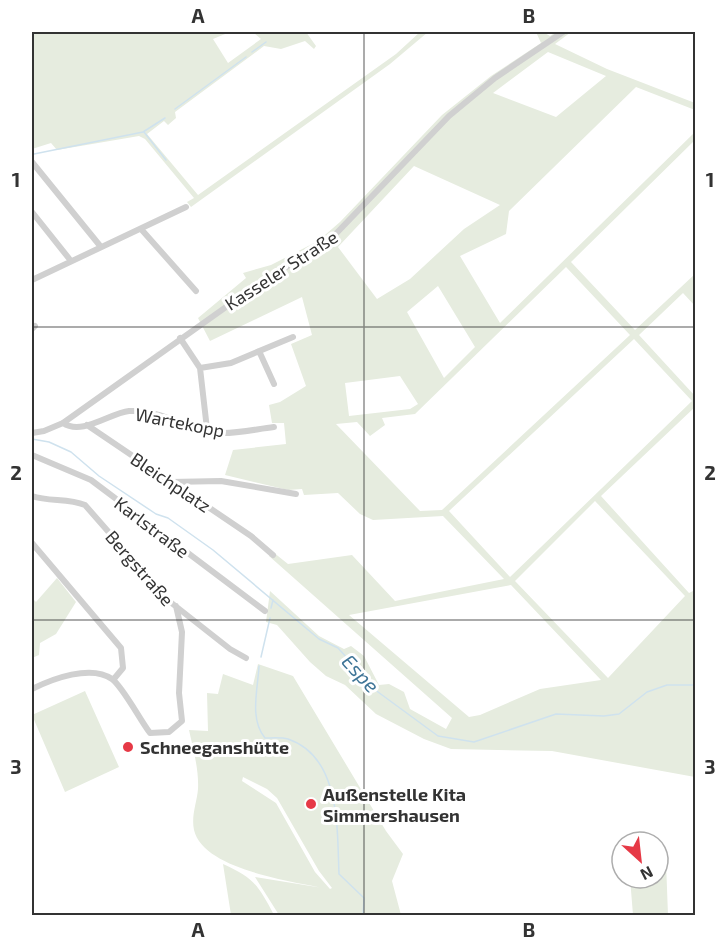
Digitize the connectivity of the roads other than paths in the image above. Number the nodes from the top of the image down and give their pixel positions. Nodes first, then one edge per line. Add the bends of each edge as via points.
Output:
1 (563, 32) edge
2 (32, 162) edge
3 (186, 207) dead end
4 (32, 212) edge
5 (141, 229) junction
6 (101, 247) junction
7 (72, 261) junction
8 (32, 280) edge
9 (196, 291) dead end
10 (293, 337) dead end
11 (180, 338) junction
12 (259, 351) junction
13 (200, 368) junction
14 (274, 384) dead end
15 (63, 423) junction
16 (87, 424) junction
17 (274, 427) dead end
18 (207, 429) junction
19 (32, 433) edge
20 (32, 455) edge
21 (171, 482) junction
22 (296, 494) dead end
23 (32, 496) edge
24 (32, 543) edge
25 (273, 555) dead end
26 (176, 606) junction
27 (265, 611) dead end
28 (246, 658) dead end
29 (112, 680) junction
30 (32, 689) edge

1 - 11 street, Kasseler Straße via 495,78 449,116 327,243 261,282
2 - 6 street
3 - 5 street
4 - 7 street
5 - 6 street
5 - 9 street
6 - 7 street
7 - 8 street
10 - 12 street
11 - 13 street
11 - 15 street, Kasseler Straße
12 - 13 street via 231,363
12 - 14 street
13 - 18 street
15 - 16 street
15 - 19 street, Kasseler Straße
16 - 18 street, Wartekopp via 127,411
16 - 21 street, Bleichplatz
17 - 18 street, Wartekopp via 222,433
20 - 27 street, Karlstraße via 91,480
21 - 22 street via 221,481
21 - 25 street, Bleichplatz
23 - 26 street, Bergstraße via 85,505
24 - 29 street via 121,648 123,668
26 - 28 street via 230,650
26 - 29 street, Bergstraße via 183,642 179,693 183,715 179,725 169,732 150,733
29 - 30 street via 91,673

